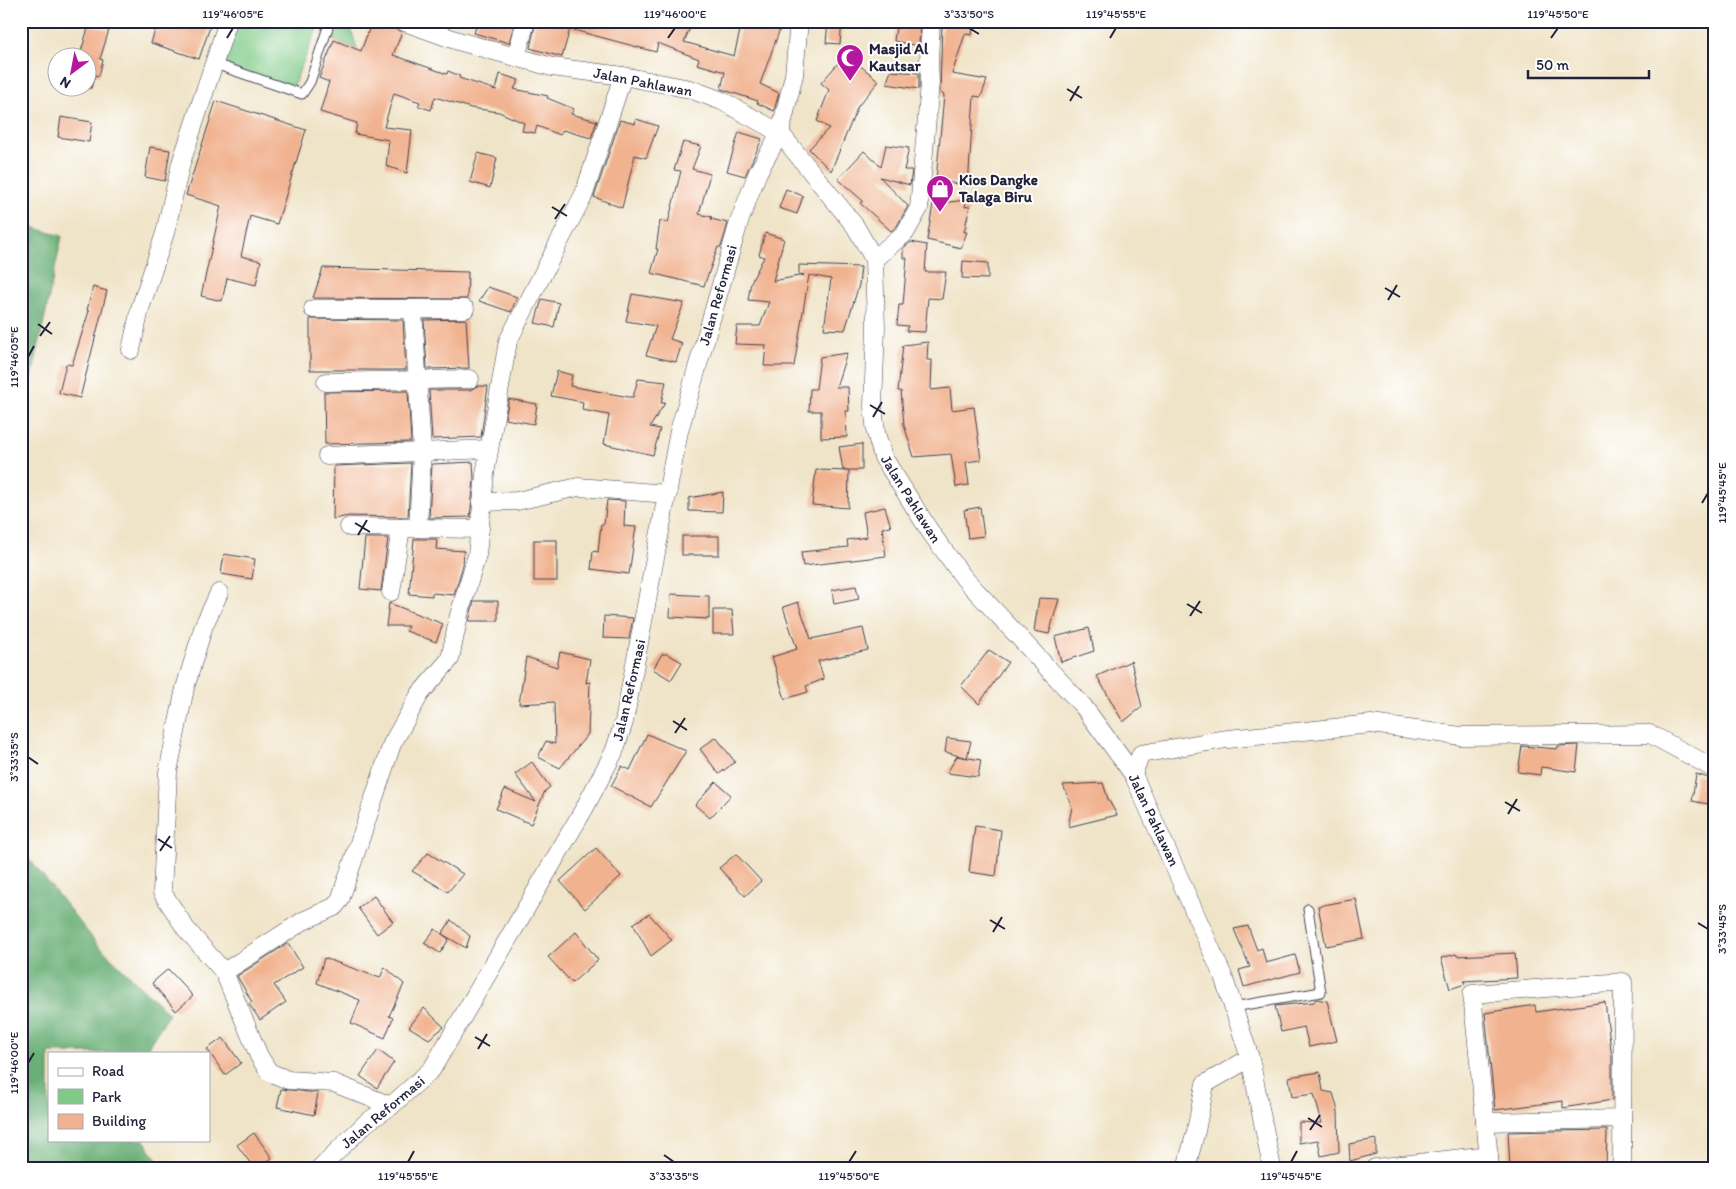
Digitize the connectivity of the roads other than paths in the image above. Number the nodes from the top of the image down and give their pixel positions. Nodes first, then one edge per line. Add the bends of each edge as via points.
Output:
1 (228, 21) edge
2 (330, 21) edge
3 (402, 21) edge
4 (526, 21) edge
5 (799, 21) edge
6 (931, 21) edge
7 (516, 57) junction
8 (215, 64) junction
9 (623, 76) junction
10 (780, 133) junction
11 (874, 259) junction
12 (314, 309) dead end
13 (465, 309) dead end
14 (413, 310) junction
15 (131, 350) dead end
16 (418, 379) junction
17 (470, 379) dead end
18 (326, 382) dead end
19 (489, 449) junction
20 (422, 451) junction
21 (327, 456) dead end
22 (668, 494) junction
23 (482, 502) junction
24 (349, 527) dead end
25 (410, 528) junction
26 (480, 530) junction
27 (391, 592) dead end
28 (219, 593) dead end
29 (1715, 769) edge
30 (1133, 774) junction
31 (1308, 909) dead end
32 (224, 972) junction
33 (1233, 1007) junction
34 (1250, 1058) junction
35 (391, 1106) junction
36 (1622, 1119) junction
37 (1486, 1122) junction
38 (1489, 1161) edge
39 (320, 1168) edge
40 (1186, 1168) edge
41 (1272, 1168) edge
42 (1375, 1168) edge
43 (1622, 1168) edge

1 - 8 street
2 - 8 lane via 310,82 302,94
3 - 7 street, Jalan Pahlawan
4 - 7 street
5 - 10 street, Jalan Reformasi via 794,75
6 - 11 street via 930,83 919,208 905,233
7 - 9 street, Jalan Pahlawan via 552,67
8 - 15 street via 181,163 165,233 140,309
9 - 10 street, Jalan Pahlawan via 706,94
9 - 19 street via 584,194 508,341
10 - 11 street, Jalan Pahlawan via 855,226
10 - 22 street, Jalan Reformasi via 758,172 739,222 679,431
11 - 30 street, Jalan Pahlawan via 873,406 883,457 930,533 964,578 1084,706
12 - 14 street
13 - 14 street
14 - 16 street
16 - 17 street
16 - 18 street
16 - 20 street
19 - 20 street
19 - 23 street
20 - 21 street
20 - 25 street
22 - 23 street via 578,487 517,501
22 - 35 street, Jalan Reformasi via 624,722 614,752 432,1070
23 - 26 street
24 - 25 street
25 - 26 street
25 - 27 street
26 - 32 street via 477,555 450,659 420,694 392,744 340,900 334,907 303,921
28 - 32 street via 204,624 185,688 170,762 161,881 162,892 172,908
29 - 30 street via 1650,734 1461,736 1370,724 1219,740 1141,754
30 - 33 street, Jalan Pahlawan via 1223,976
31 - 33 lane via 1321,992
32 - 35 street via 259,1056 269,1072 288,1080 334,1083
33 - 34 street, Jalan Pahlawan
34 - 40 street via 1205,1084
34 - 41 street, Jalan Pahlawan
35 - 39 street, Jalan Reformasi via 366,1123
36 - 37 street
36 - 37 street via 1623,982 1472,994
36 - 43 street
37 - 38 street
38 - 42 street

